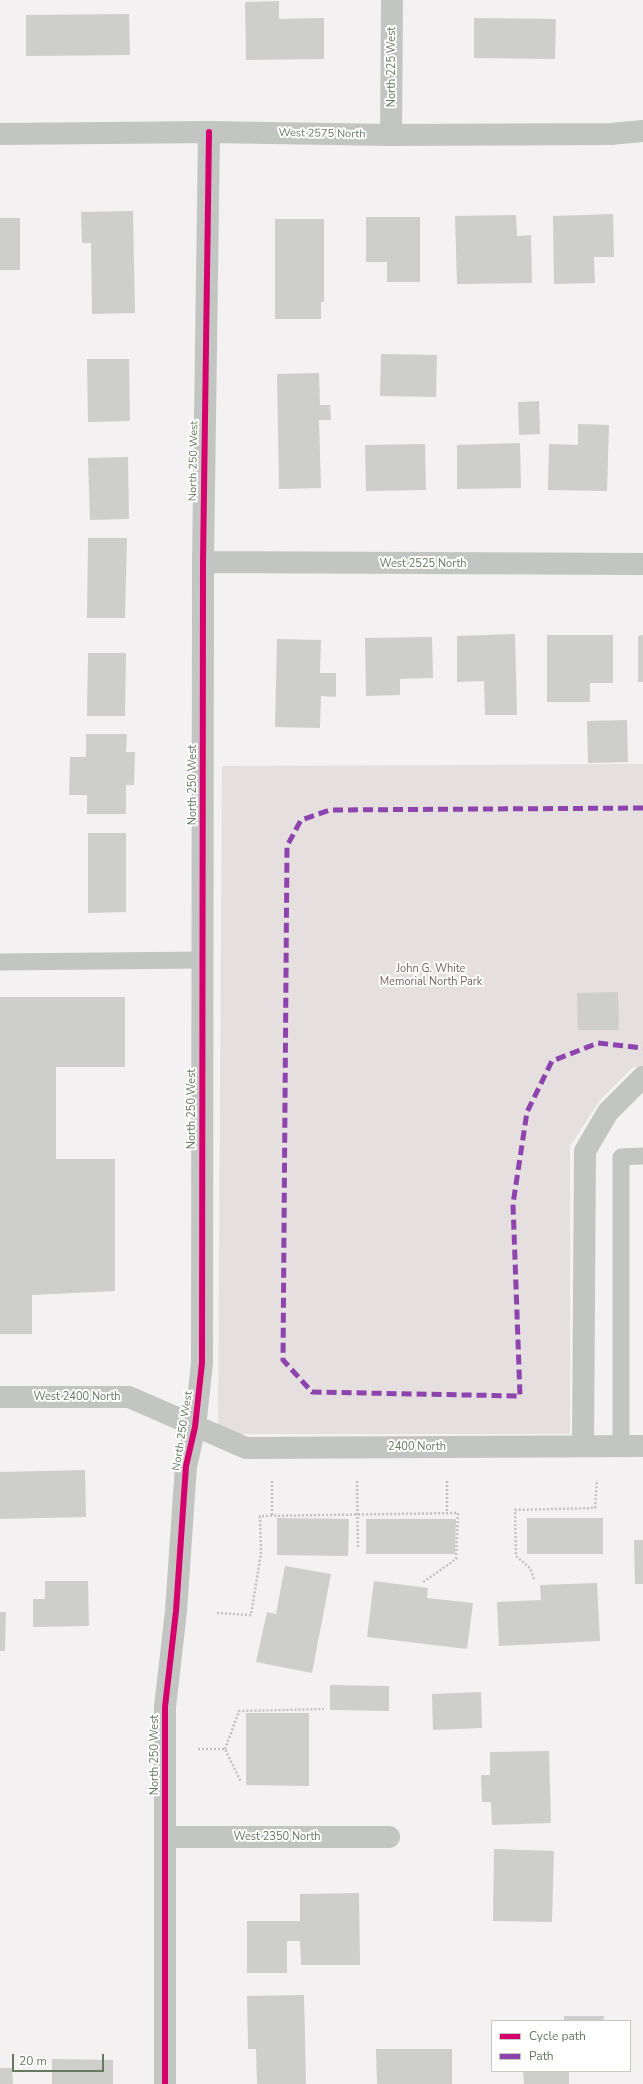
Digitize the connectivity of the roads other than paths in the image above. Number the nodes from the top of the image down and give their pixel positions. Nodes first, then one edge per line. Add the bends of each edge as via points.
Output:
1 (392, 0) edge
2 (643, 131) edge
3 (209, 132) junction
4 (0, 134) edge
5 (391, 135) junction
6 (203, 562) junction
7 (643, 564) edge
8 (203, 960) junction
9 (0, 962) edge
10 (643, 1077) edge
11 (643, 1156) edge
12 (0, 1397) edge
13 (195, 1428) junction
14 (583, 1446) junction
15 (620, 1446) junction
16 (643, 1446) edge
17 (165, 1836) junction
18 (389, 1836) dead end
19 (165, 2084) edge

1 - 5 street, North 225 West
2 - 5 street, West 2575 North via 611,134
3 - 4 street, West 2575 North
3 - 5 street, West 2575 North
3 - 6 street, North 250 West
6 - 7 street, West 2525 North
6 - 8 street, North 250 West
8 - 9 lane
8 - 13 street, North 250 West via 202,1363
10 - 14 street via 608,1112 585,1151
11 - 15 lane via 620,1157
12 - 13 street, West 2400 North via 129,1397
13 - 14 street, 2400 North via 246,1448
13 - 17 street, North 250 West via 186,1466 176,1610 165,1707
14 - 15 street, 2400 North
15 - 16 street, 2400 North
17 - 18 street, West 2350 North
17 - 19 street, North 250 West

